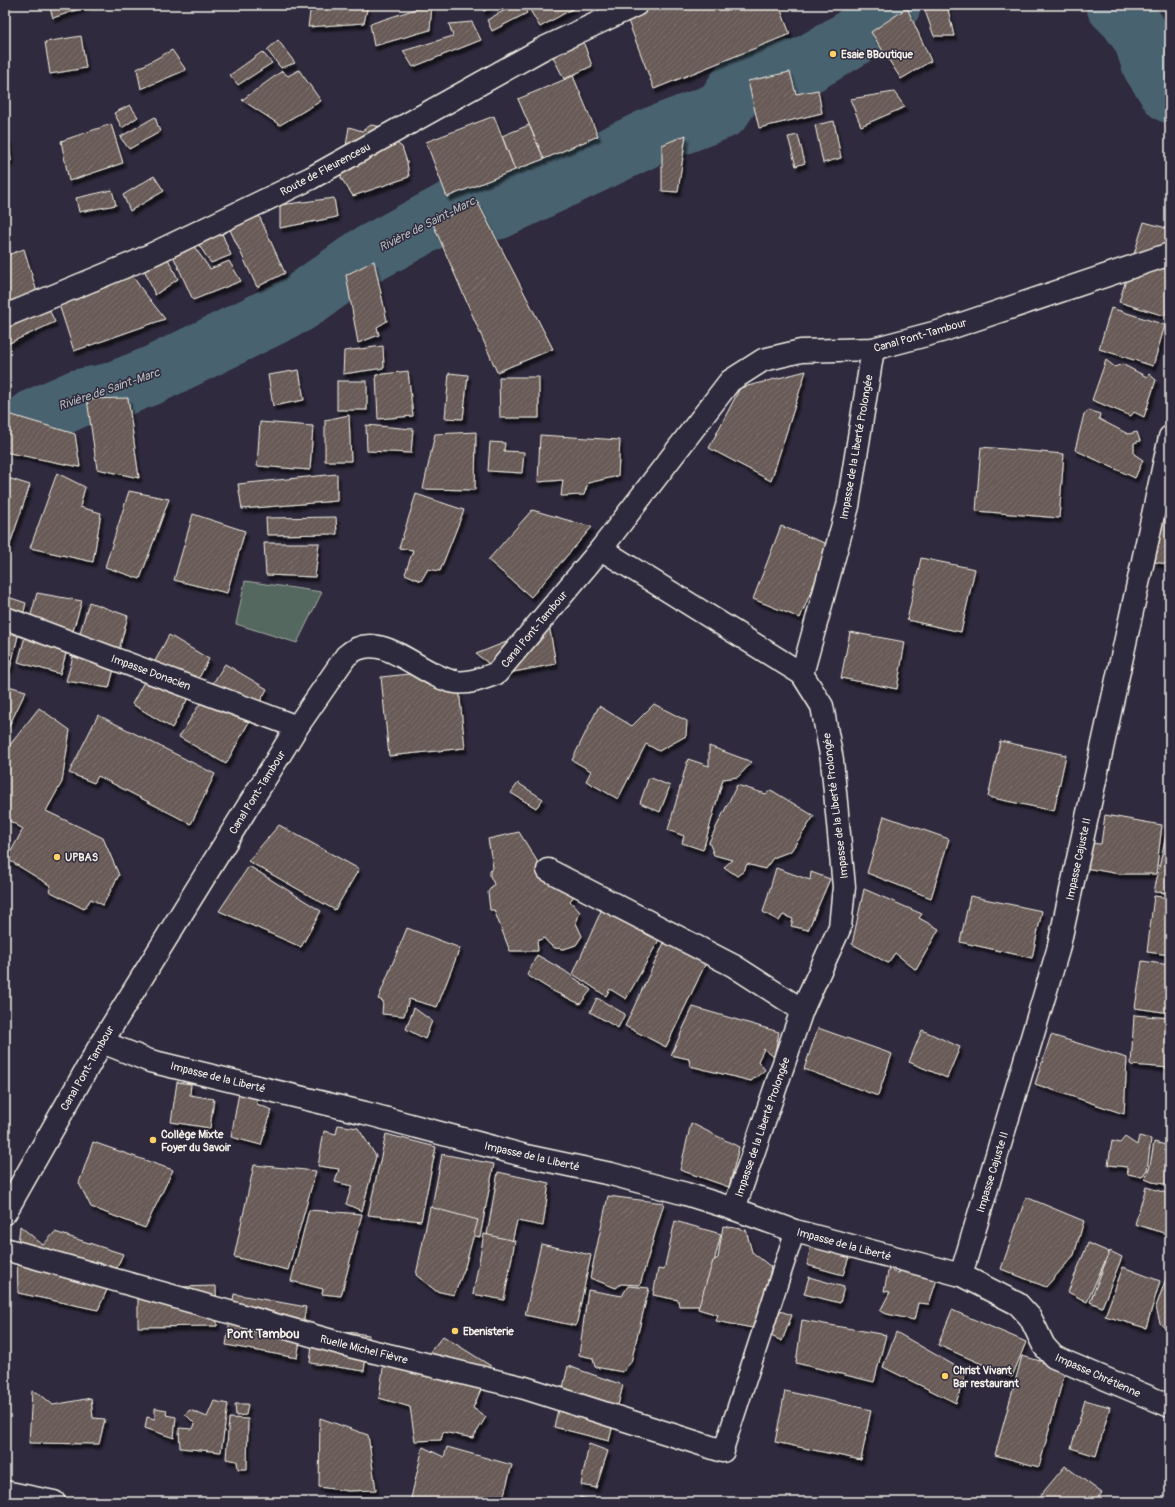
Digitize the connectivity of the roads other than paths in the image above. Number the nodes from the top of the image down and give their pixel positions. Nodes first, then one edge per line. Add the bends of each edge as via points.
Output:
1 (636, 5) edge
2 (1170, 254) edge
3 (5, 316) edge
4 (873, 349) junction
5 (1170, 437) edge
6 (601, 549) junction
7 (5, 618) edge
8 (802, 674) junction
9 (297, 727) junction
10 (548, 870) dead end
11 (802, 1010) junction
12 (102, 1042) junction
13 (734, 1209) junction
14 (5, 1213) edge
15 (795, 1231) junction
16 (5, 1249) edge
17 (961, 1276) junction
18 (1170, 1406) edge
19 (723, 1450) joint
20 (5, 1492) edge
21 (54, 1502) edge

1 - 3 street, Route de Fleurenceau via 542,49 312,178 136,262
2 - 4 street, Canal Pont-Tambour via 941,331
4 - 6 street, Canal Pont-Tambour via 801,351 763,360 730,381
4 - 8 street, Impasse de la Liberté Prolongée via 848,506
5 - 17 street, Impasse Cajuste II via 1058,950
6 - 8 street
6 - 9 street, Canal Pont-Tambour via 497,673 479,680 456,682 437,677 390,650 378,646 365,646 354,649 346,656
7 - 9 street, Impasse Donacien
8 - 11 street, Impasse de la Liberté Prolongée via 822,706 832,760 844,887 840,927
9 - 12 street, Canal Pont-Tambour
10 - 11 street via 734,966
11 - 13 street, Impasse de la Liberté Prolongée
12 - 13 street, Impasse de la Liberté via 150,1061 365,1113 526,1156 611,1174
12 - 14 street, Canal Pont-Tambour
13 - 15 street, Impasse de la Liberté
15 - 17 street, Impasse de la Liberté
15 - 19 lane
16 - 19 street, Ruelle Michel Fièvre via 350,1346 525,1388
17 - 18 street, Impasse Chrétienne via 1018,1304 1030,1317 1044,1346 1054,1357
20 - 21 street

